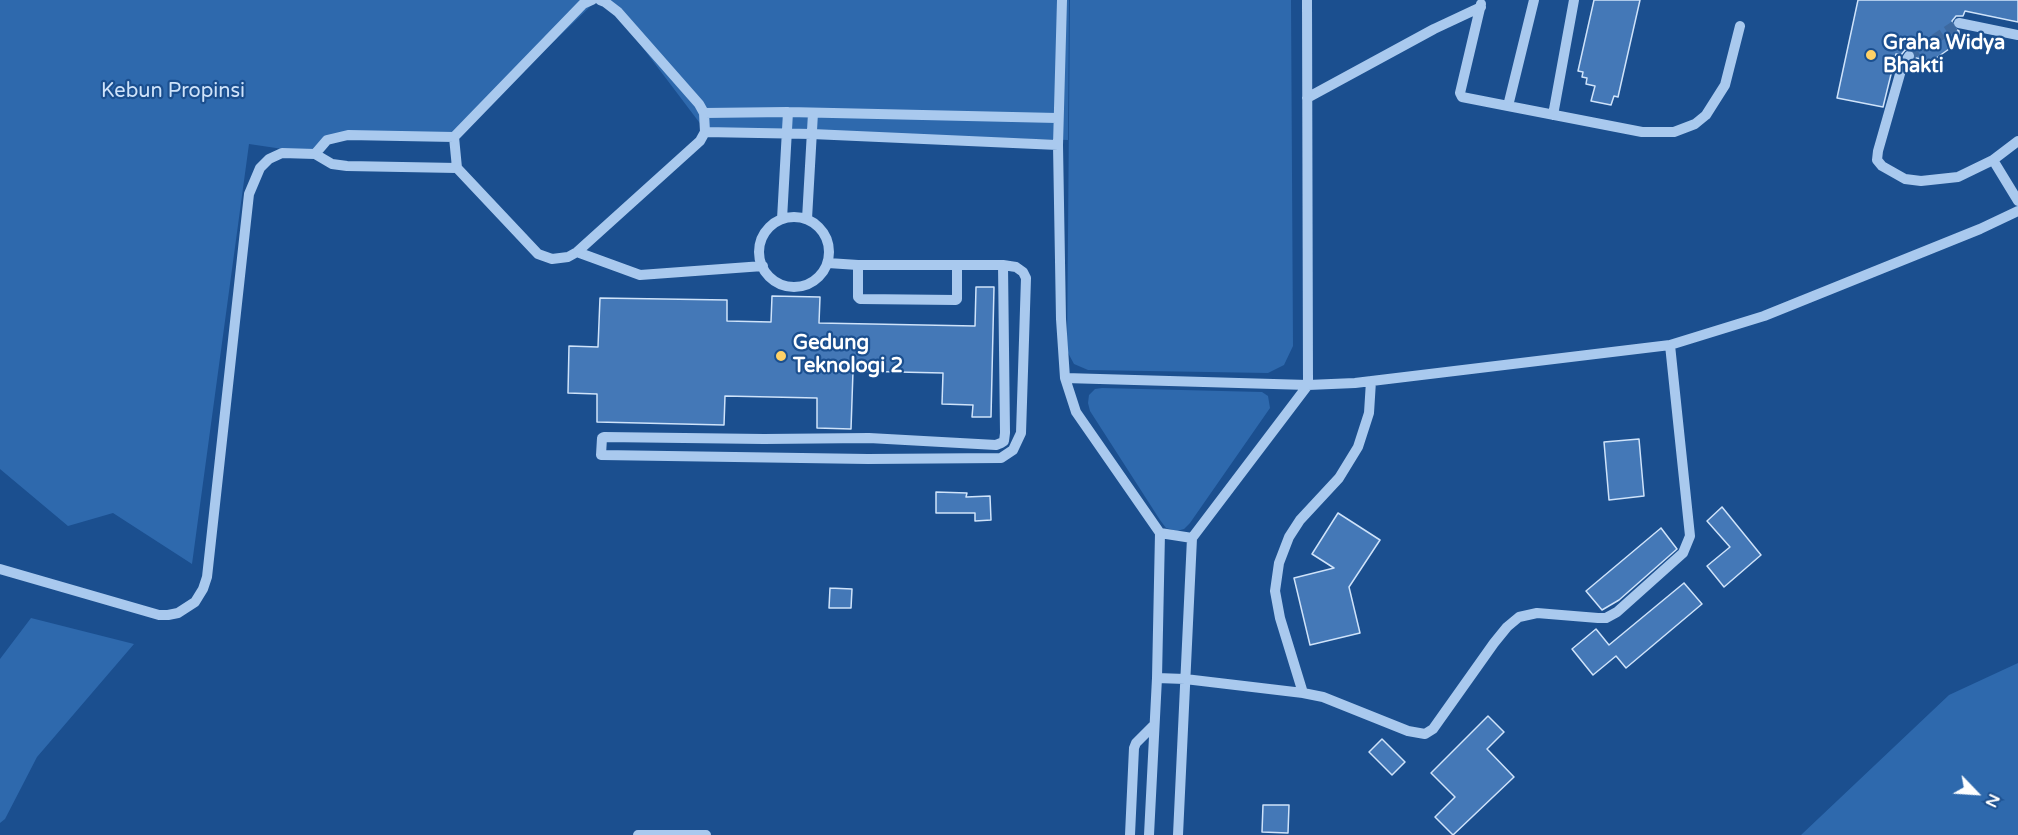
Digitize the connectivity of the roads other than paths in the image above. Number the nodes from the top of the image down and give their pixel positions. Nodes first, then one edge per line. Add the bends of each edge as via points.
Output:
1 (592, 0) edge
2 (600, 0) edge
3 (1062, 0) edge
4 (1307, 0) edge
5 (1534, 0) edge
6 (1574, 0) edge
7 (1481, 3) edge
8 (1959, 23) tunnel mouth
9 (1740, 26) dead end
10 (2018, 35) edge
11 (1909, 56) tunnel mouth
12 (1307, 98) junction
13 (1508, 106) junction
14 (788, 112) junction
15 (704, 113) junction
16 (813, 113) junction
17 (1553, 115) junction
18 (1057, 118) junction
19 (705, 132) junction
20 (787, 133) junction
21 (812, 134) junction
22 (454, 137) junction
23 (1058, 145) junction
24 (2016, 148) edge
25 (315, 154) junction
26 (1993, 160) junction
27 (457, 168) junction
28 (2018, 201) edge
29 (2018, 211) edge
30 (782, 219) junction
31 (807, 219) junction
32 (577, 252) junction
33 (828, 262) junction
34 (858, 265) junction
35 (1003, 265) junction
36 (763, 266) junction
37 (957, 266) junction
38 (1670, 345) junction
39 (1065, 378) junction
40 (1371, 381) junction
41 (1308, 385) junction
42 (1005, 433) junction
43 (1021, 433) junction
44 (646, 438) junction
45 (708, 438) junction
46 (813, 438) junction
47 (869, 438) junction
48 (765, 439) junction
49 (646, 456) junction
50 (707, 457) junction
51 (811, 457) junction
52 (765, 458) junction
53 (867, 459) junction
54 (1160, 533) junction
55 (1192, 538) junction
56 (0, 569) edge
57 (1157, 678) junction
58 (1185, 679) junction
59 (1303, 693) junction
60 (1153, 726) junction
61 (638, 835) edge
62 (706, 835) edge
63 (1130, 835) edge
64 (1149, 835) edge
65 (1178, 835) edge

1 - 22 street via 583,4
2 - 15 street via 618,12
3 - 18 street
4 - 12 street
5 - 13 street
6 - 17 street
7 - 12 street
7 - 13 street via 1460,93 1462,97
8 - 10 street
9 - 17 street via 1725,85 1706,115 1695,124 1674,132 1642,132
11 - 26 street via 1902,67 1877,160 1905,179 1921,181 1958,177
12 - 41 street
13 - 17 street
14 - 15 street
14 - 16 street
14 - 20 street
15 - 19 street
16 - 18 street
16 - 21 street
18 - 23 street
19 - 20 street
19 - 32 street via 700,141
20 - 21 street
20 - 30 street
21 - 23 street
21 - 31 street
22 - 25 street via 348,135 327,140
22 - 27 street
23 - 39 street
24 - 26 street
25 - 27 street via 337,166
25 - 56 street via 282,153 269,159 260,168 249,194 207,577 195,602 178,613 159,615
26 - 28 street
27 - 32 street via 538,254 559,259
29 - 38 street via 1764,316
30 - 31 street
30 - 36 street via 773,224 761,241
31 - 33 street via 817,224 828,242
32 - 36 street via 640,275
33 - 34 street
33 - 36 street via 817,279 799,286 779,283
34 - 37 street
34 - 37 street via 860,299 956,300
35 - 37 street
35 - 42 street
35 - 43 street via 1016,267 1026,278
38 - 40 street
38 - 59 street via 1691,530 1683,554 1606,618 1537,613 1515,620 1433,729 1425,734
39 - 41 street
39 - 54 street via 1076,412
40 - 41 street
40 - 59 street via 1369,413 1358,447 1339,478 1300,520 1279,562 1275,591
41 - 55 street
42 - 43 street
42 - 47 street via 1004,441 996,445
43 - 53 street via 1013,450 1000,458
44 - 45 street
44 - 49 street
44 - 49 street via 604,436 601,455
45 - 48 street
45 - 50 street
46 - 47 street
46 - 48 street
46 - 51 street
47 - 53 street
48 - 52 street
49 - 50 street
50 - 52 street
51 - 52 street
51 - 53 street
54 - 55 street
54 - 57 street
55 - 58 street
57 - 58 street
57 - 60 street
58 - 59 street
58 - 65 street
60 - 63 street via 1134,748
60 - 64 street
61 - 62 street

